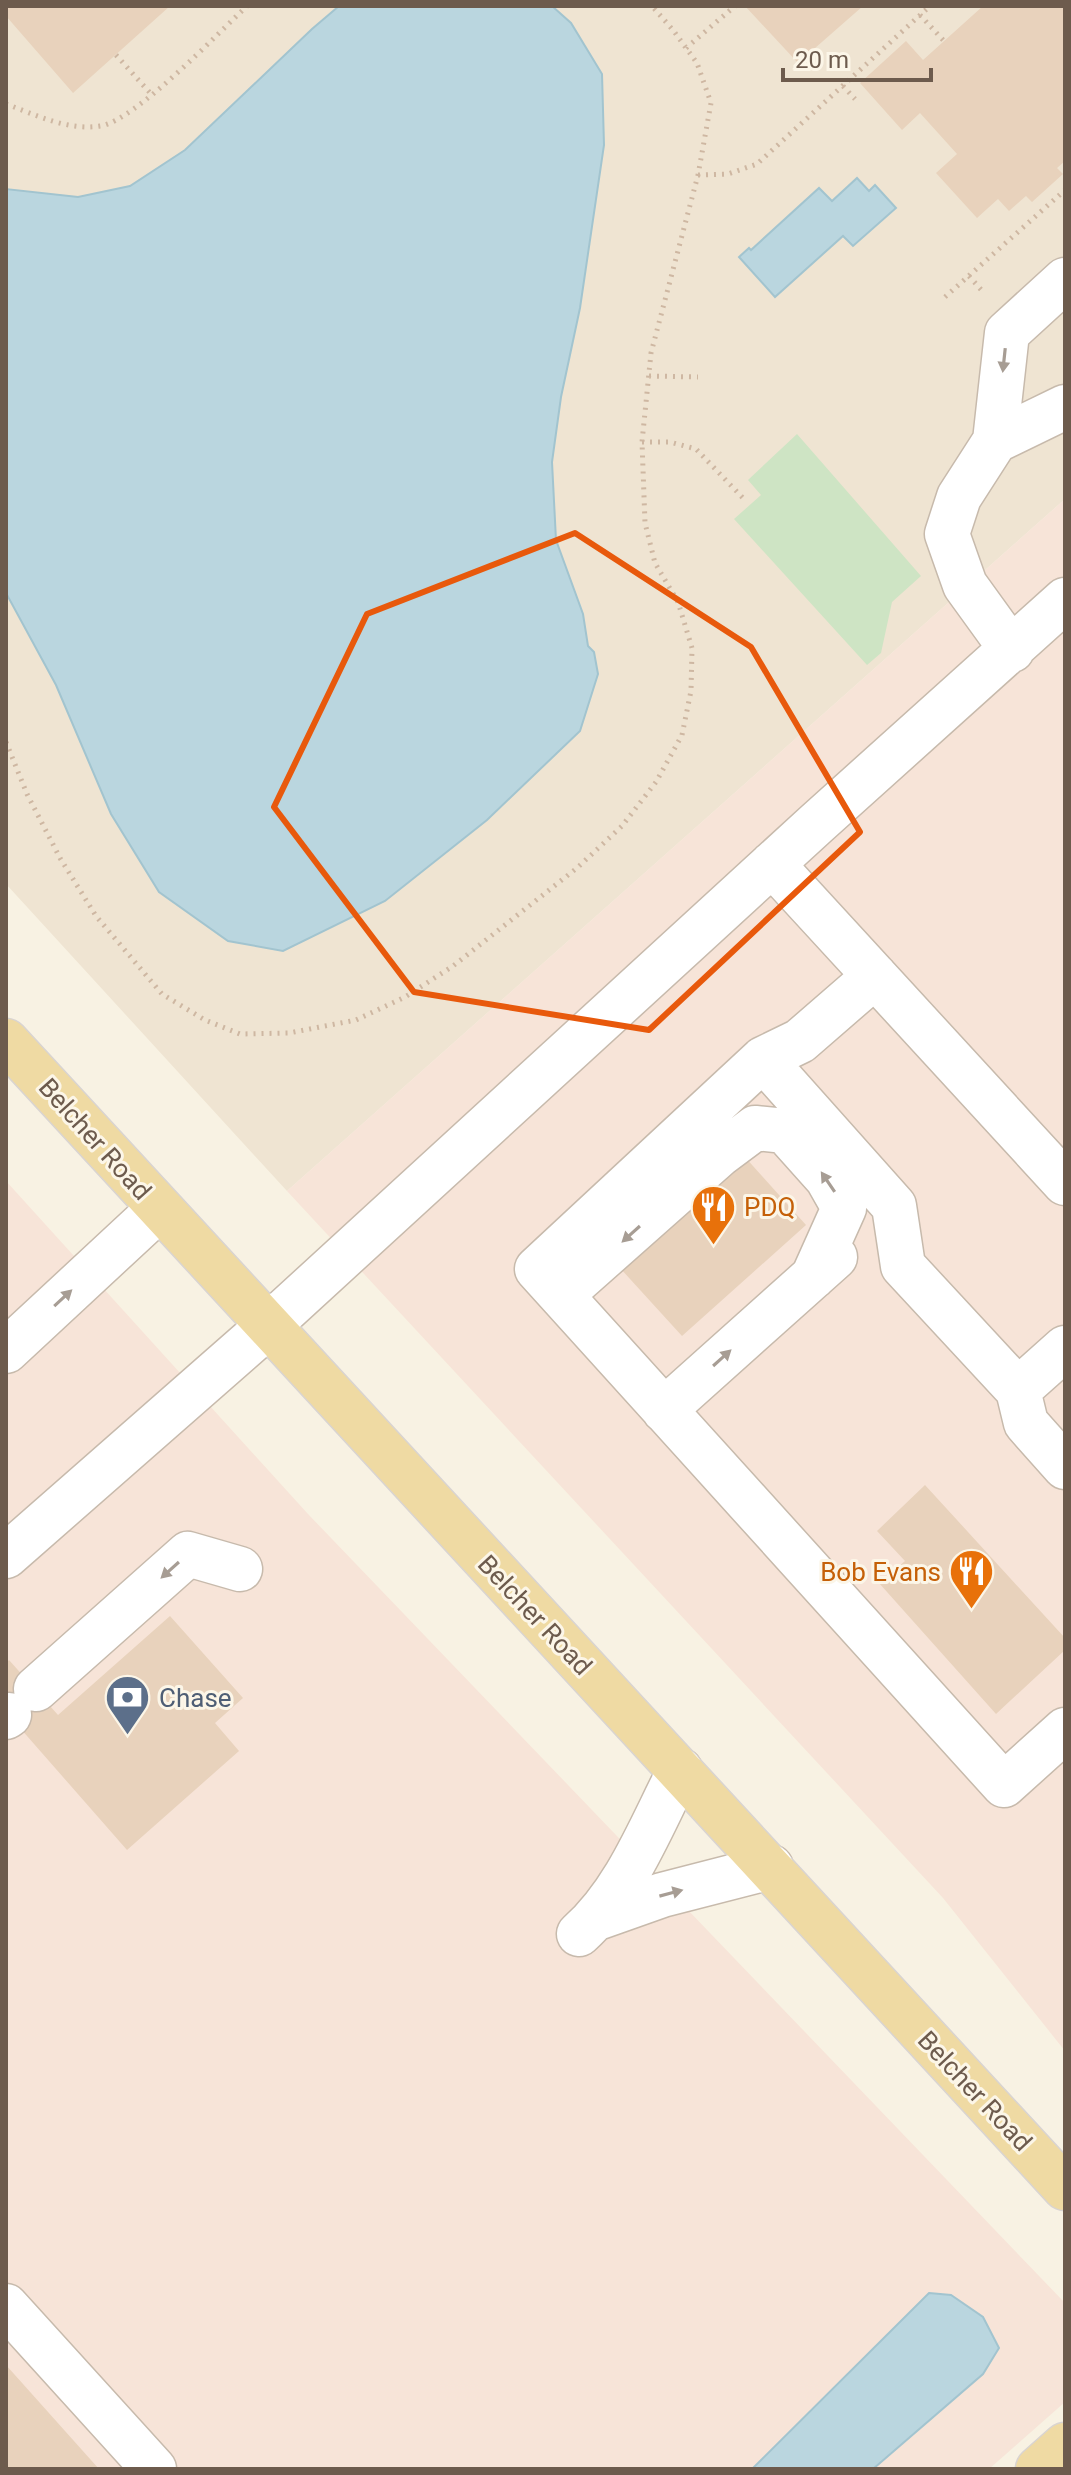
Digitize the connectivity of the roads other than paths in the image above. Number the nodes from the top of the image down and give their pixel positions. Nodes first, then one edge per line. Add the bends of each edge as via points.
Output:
1 (1065, 280) edge
2 (1065, 407) edge
3 (995, 441) junction
4 (1065, 600) edge
5 (1012, 650) junction
6 (772, 864) junction
7 (875, 976) junction
8 (6, 1041) edge
9 (763, 1059) junction
10 (1065, 1183) edge
11 (894, 1206) junction
12 (159, 1209) junction
13 (813, 1277) junction
14 (561, 1295) junction
15 (267, 1327) junction
16 (1065, 1348) edge
17 (6, 1351) edge
18 (1018, 1390) junction
19 (664, 1410) junction
20 (1065, 1467) edge
21 (6, 1556) edge
22 (240, 1569) dead end
23 (17, 1707) edge
24 (1065, 1730) edge
25 (680, 1770) junction
26 (771, 1867) junction
27 (1065, 2188) edge
28 (6, 2306) edge
29 (1065, 2445) edge
30 (154, 2469) edge
31 (1038, 2469) edge

1 -> 3 street via 1007,333
2 - 3 street
3 - 5 street via 959,497 947,534 965,585
4 - 5 street
5 - 6 street
6 - 7 street
6 - 15 street
7 - 9 street via 800,1041
7 - 10 street
8 - 12 main road, Belcher Road
9 - 11 street
9 - 14 street via 537,1269
11 - 13 street
11 - 18 street via 903,1266
12 - 15 main road, Belcher Road
17 -> 12 street
13 -> 14 street via 844,1208 827,1178 785,1131 755,1128
19 -> 13 street
14 - 19 street
15 - 21 street
15 - 25 main road, Belcher Road
16 - 18 street
18 - 20 street via 1026,1423
19 - 24 street via 1004,1785
22 -> 23 street via 188,1554
25 - 26 main road, Belcher Road
25 -> 26 street via 628,1871 588,1926 662,1895
26 - 27 main road, Belcher Road
28 - 30 street
29 - 31 main road

